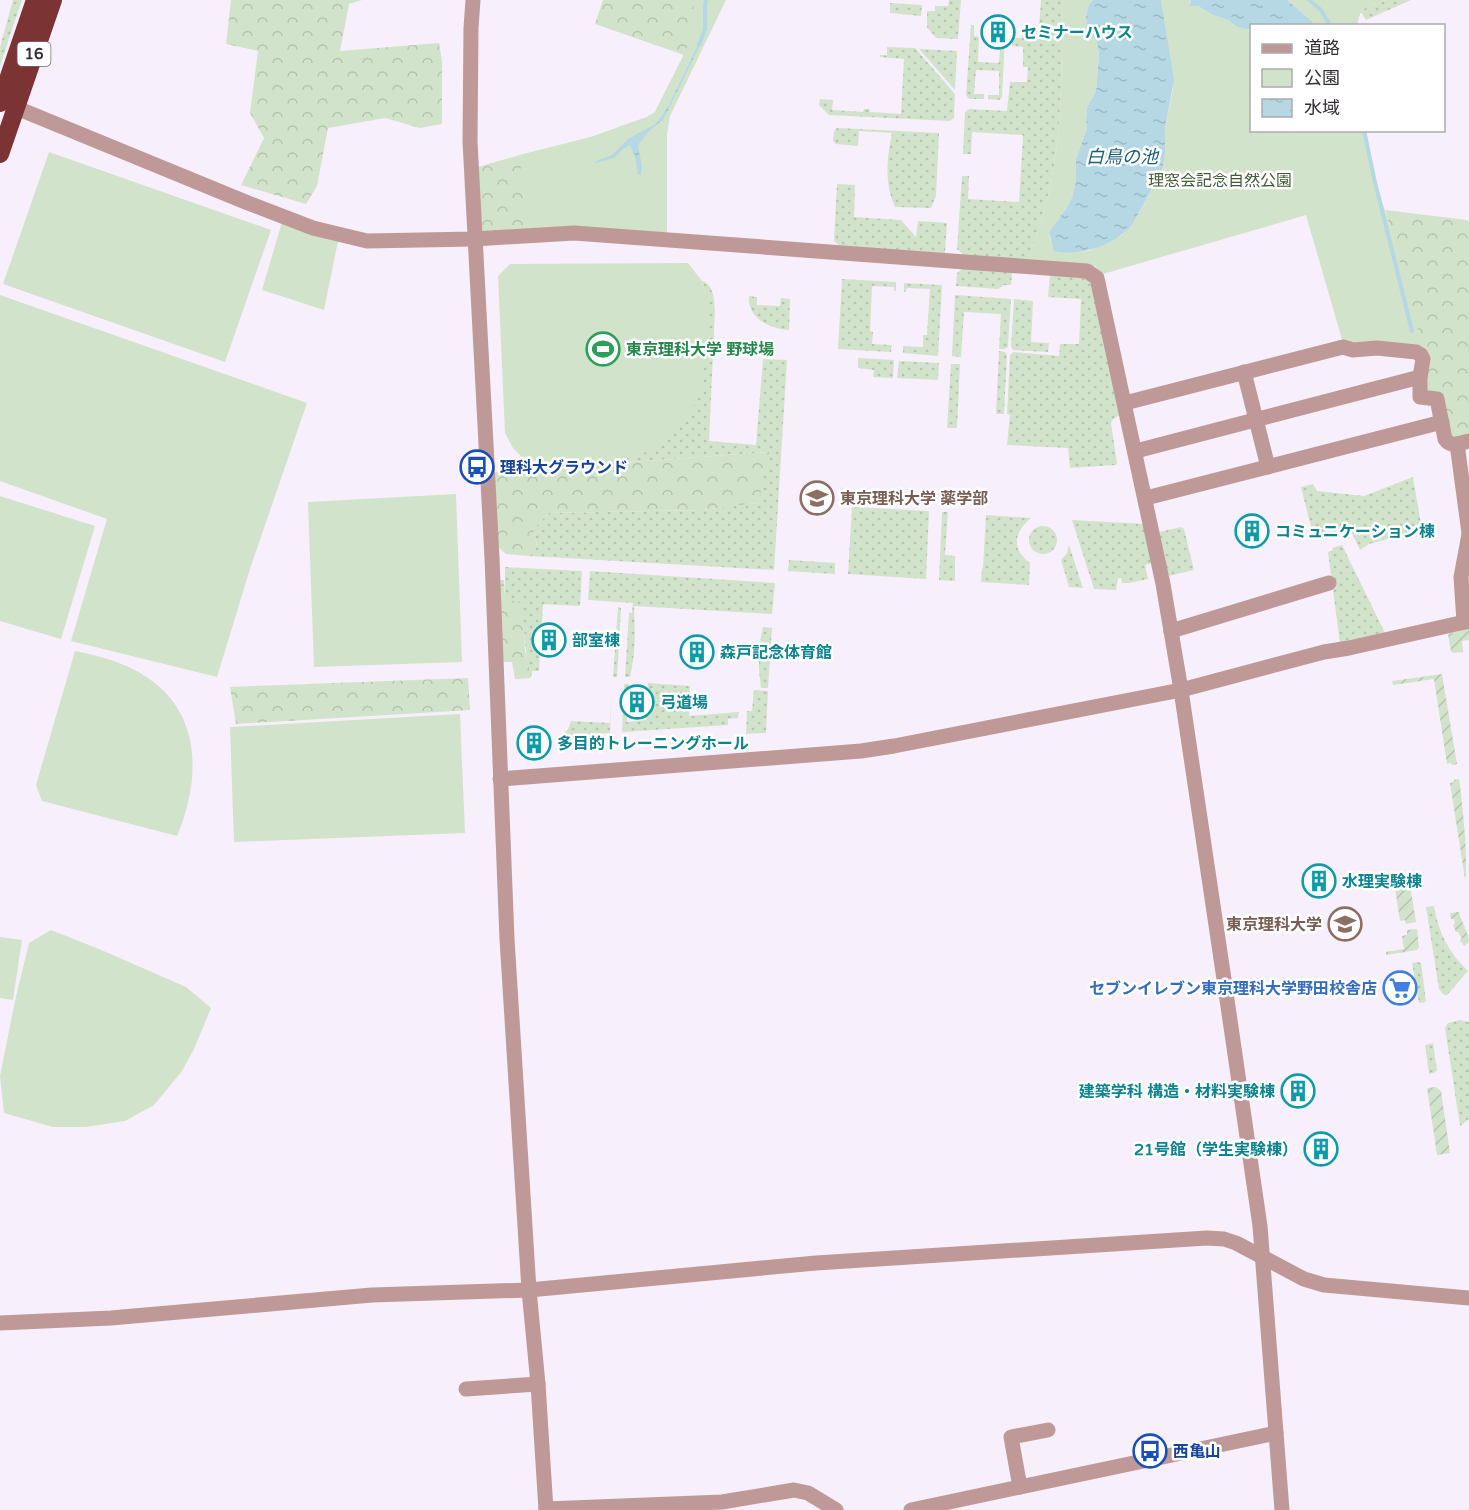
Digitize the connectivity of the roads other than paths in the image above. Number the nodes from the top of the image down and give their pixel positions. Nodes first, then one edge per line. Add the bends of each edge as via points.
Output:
1 (36, 0) edge
2 (53, 0) edge
3 (473, 0) edge
4 (4, 103) edge
5 (0, 154) edge
6 (474, 238) junction
7 (1244, 372) junction
8 (1420, 377) junction
9 (1125, 403) junction
10 (1257, 420) junction
11 (1442, 422) junction
12 (1463, 443) edge
13 (1136, 450) junction
14 (1268, 467) junction
15 (1466, 491) edge
16 (1146, 498) junction
17 (1469, 533) edge
18 (1329, 583) dead end
19 (1467, 622) edge
20 (1171, 631) junction
21 (1181, 690) junction
22 (500, 780) junction
23 (1263, 1257) junction
24 (529, 1290) junction
25 (1469, 1298) edge
26 (0, 1323) edge
27 (538, 1384) junction
28 (466, 1389) dead end
29 (1048, 1430) dead end
30 (1276, 1433) junction
31 (1020, 1487) junction
32 (546, 1510) edge
33 (836, 1510) edge
34 (911, 1510) edge
35 (1280, 1510) edge

1 - 4 highway, 16
2 - 4 highway, 16
3 - 6 street via 470,141
4 - 5 highway, 16
4 - 6 street via 313,228 368,241
6 - 9 street via 574,233 1087,271 1098,278
6 - 22 street
7 - 8 street via 1343,347 1416,352 1423,359
7 - 9 street
7 - 10 street
8 - 10 street
8 - 11 street via 1420,398 1437,399
9 - 13 street
10 - 13 street
10 - 14 street
11 - 12 street via 1448,443
11 - 14 street
12 - 15 street
13 - 16 street
14 - 16 street
15 - 17 street
16 - 20 street
17 - 19 street via 1461,577
18 - 20 street
19 - 21 street via 1324,652
20 - 21 street
21 - 22 street via 861,751
21 - 23 street
22 - 24 street
23 - 24 street via 1224,1239 1191,1238 816,1263
23 - 25 street via 1324,1285
23 - 30 street
24 - 26 street via 372,1295 111,1318
24 - 27 street
27 - 28 street
27 - 32 street
29 - 31 street via 1011,1437
30 - 31 street
30 - 35 street
31 - 34 street
32 - 33 street via 723,1502 794,1490 808,1493

